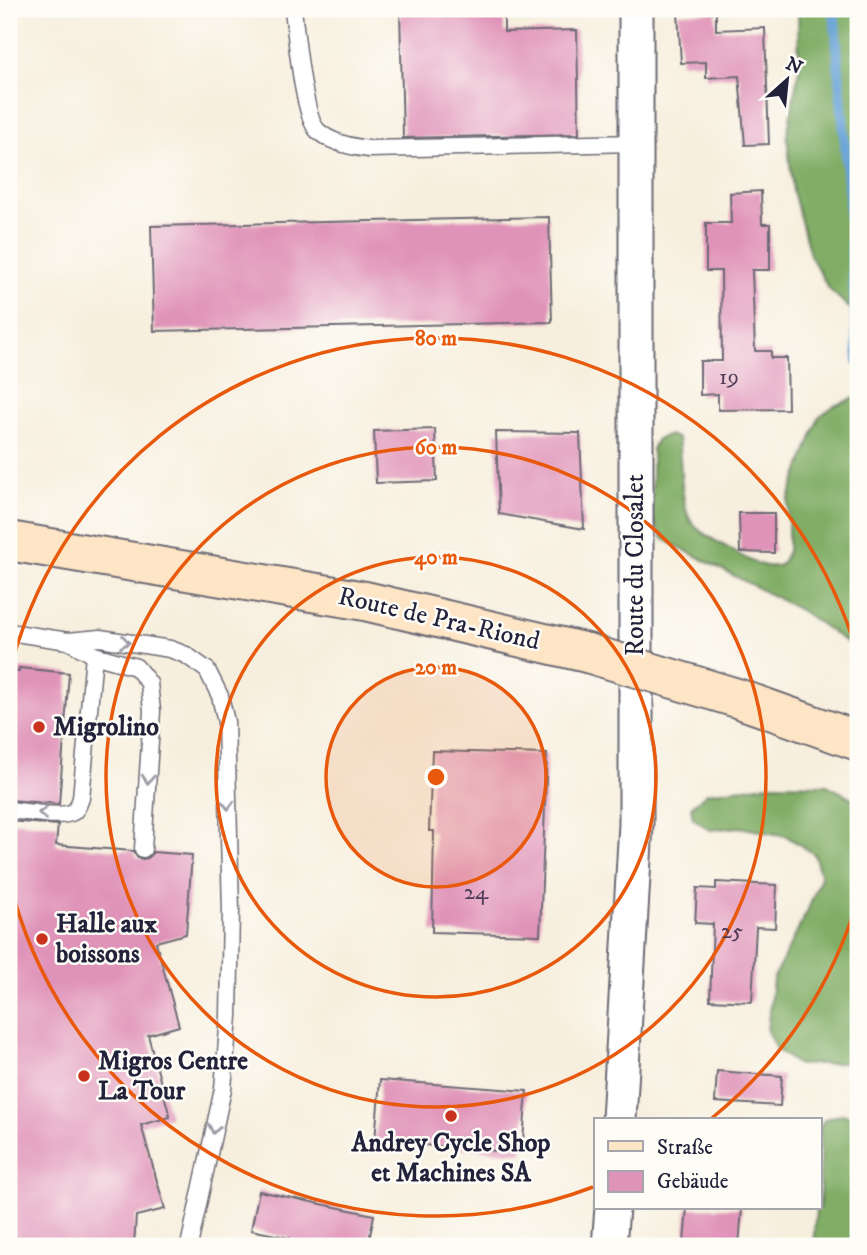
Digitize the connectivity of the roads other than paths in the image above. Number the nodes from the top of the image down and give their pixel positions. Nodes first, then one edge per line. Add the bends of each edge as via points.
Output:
1 (293, 9) edge
2 (636, 9) edge
3 (636, 143) junction
4 (9, 541) edge
5 (9, 632) edge
6 (68, 641) junction
7 (94, 655) junction
8 (858, 741) edge
9 (9, 810) edge
10 (143, 849) dead end
11 (619, 1118) edge
12 (612, 1210) edge
13 (189, 1246) edge
14 (609, 1246) edge

1 - 3 lane via 308,113 318,131 338,142 369,149
2 - 3 street, Route du Closalet
3 - 11 street, Route du Closalet via 636,824
4 - 8 main road, Route de Pra-Riond, bridge via 365,601 587,653
5 - 6 lane
6 - 7 lane
6 -> 13 lane via 100,638 186,655 207,670 226,722 229,1016 223,1089
7 -> 9 lane via 78,808 67,814
7 -> 10 lane via 136,667 152,695
12 - 14 street

